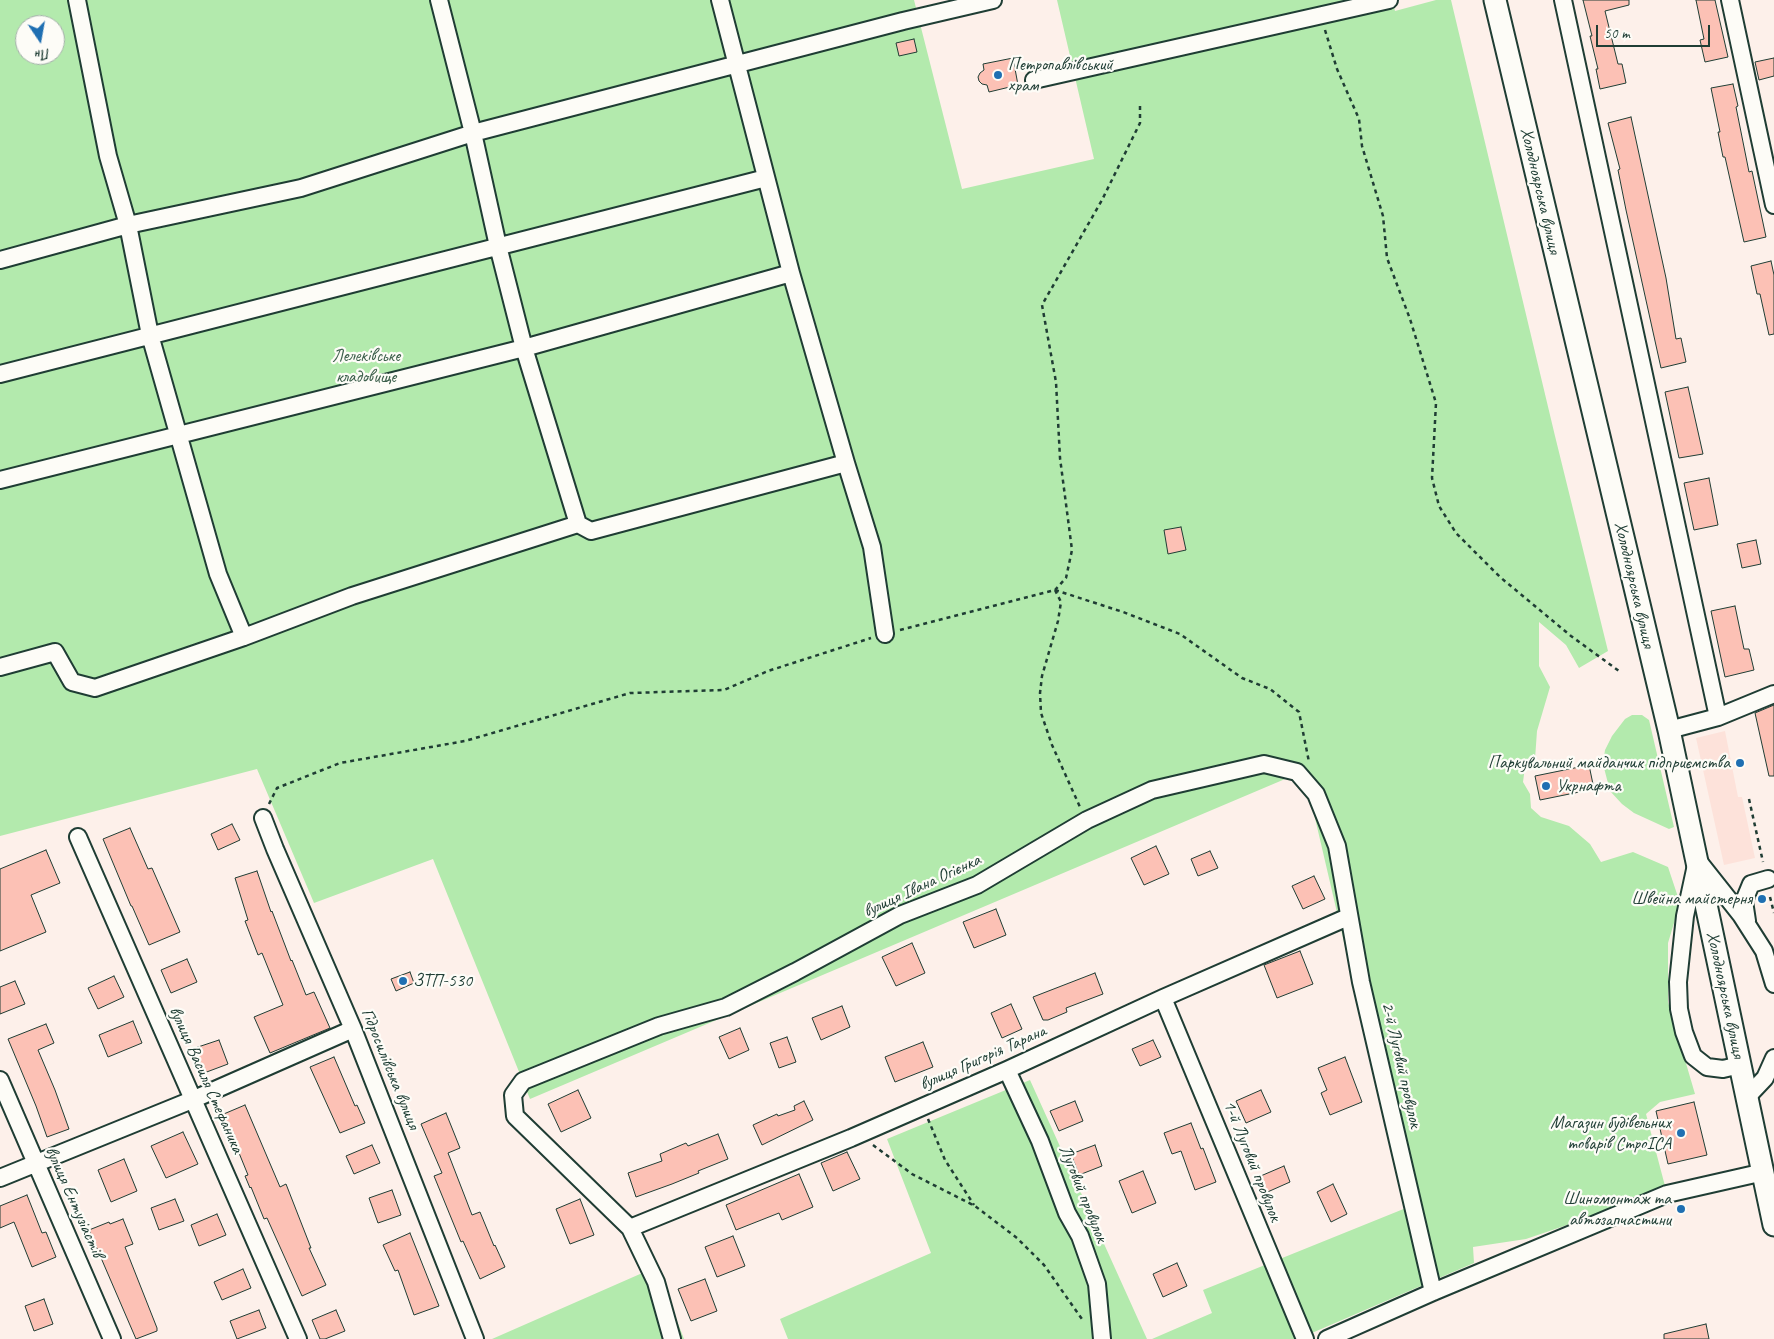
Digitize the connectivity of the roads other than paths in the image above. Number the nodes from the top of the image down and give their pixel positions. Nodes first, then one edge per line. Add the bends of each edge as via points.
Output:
1 (77, 0) edge
2 (439, 0) edge
3 (720, 0) edge
4 (993, 0) edge
5 (1389, 0) edge
6 (1495, 0) edge
7 (1563, 0) edge
8 (1730, 0) edge
9 (934, 7) edge
10 (736, 65) junction
11 (1034, 80) dead end
12 (473, 132) junction
13 (766, 178) junction
14 (1774, 205) edge
15 (128, 225) junction
16 (498, 246) junction
17 (0, 260) edge
18 (791, 273) junction
19 (150, 336) junction
20 (524, 348) junction
21 (0, 374) edge
22 (180, 436) junction
23 (846, 463) junction
24 (0, 480) edge
25 (578, 524) junction
26 (885, 634) road end
27 (244, 637) junction
28 (0, 667) edge
29 (1774, 694) edge
30 (1718, 717) junction
31 (1669, 730) junction
32 (263, 818) road end
33 (78, 837) dead end
34 (1337, 846) joint
35 (1697, 861) junction
36 (1768, 879) dead end
37 (1348, 917) junction
38 (1748, 926) junction
39 (1774, 984) edge
40 (1163, 998) junction
41 (353, 1029) junction
42 (1774, 1058) edge
43 (1740, 1065) junction
44 (1007, 1070) junction
45 (0, 1080) edge
46 (1774, 1088) edge
47 (1747, 1097) junction
48 (192, 1100) junction
49 (35, 1164) junction
50 (1764, 1172) junction
51 (0, 1178) edge
52 (1774, 1225) edge
53 (630, 1228) junction
54 (1433, 1292) junction
55 (472, 1338) edge
56 (112, 1339) edge
57 (298, 1339) edge
58 (672, 1339) edge
59 (1102, 1339) edge
60 (1304, 1339) edge
61 (1327, 1339) edge

1 - 15 street via 108,156
2 - 12 street
3 - 10 street
4 - 9 street
5 - 11 street
6 - 31 main road, Холодноярська вулиця
7 - 30 street
8 - 14 street
9 - 10 street via 903,21
10 - 12 street
10 - 13 street
12 - 15 street via 301,188
12 - 16 street
13 - 16 street
13 - 18 street
15 - 17 street
15 - 19 street
16 - 19 street
16 - 20 street
18 - 20 street
18 - 23 street
19 - 21 street
19 - 22 street
20 - 22 street
20 - 25 street
22 - 24 street
22 - 27 street via 218,574
23 - 25 street via 591,531
23 - 26 street via 872,546
25 - 27 street via 352,596
27 - 28 street via 95,688 72,682 55,652
29 - 30 street
30 - 31 street
31 - 35 main road, Холодноярська вулиця
32 - 41 street, Гідросилівська вулиця
33 - 48 street, вулиця Василя Стефаника
34 - 37 street, 2-й Луговий провулок
34 - 53 street, вулиця Івана Огієнка via 1316,794 1297,772 1264,764 1152,790 1087,820 977,885 900,915 726,1007 659,1026 523,1081 513,1095 515,1116
35 - 38 street
35 - 43 main road, Холодноярська вулиця
35 - 43 street via 1685,916 1678,982 1679,1009 1693,1056 1707,1067 1723,1069
36 - 38 street via 1751,884 1744,902
37 - 40 street, вулиця Григорія Тарана
37 - 54 street, 2-й Луговий провулок
38 - 39 street via 1764,951
40 - 44 street, вулиця Григорія Тарана
40 - 60 street, 1-й Луговий провулок
41 - 48 street
41 - 55 street, Гідросилівська вулиця
42 - 47 street via 1765,1078
43 - 47 main road, Холодноярська вулиця
44 - 53 street, вулиця Григорія Тарана
44 - 59 street, Луговий провулок via 1040,1141 1067,1213 1080,1236 1097,1284
45 - 49 street, вулиця Ентузіастів
46 - 47 street
47 - 50 main road, Холодноярська вулиця
48 - 49 street
48 - 57 street, вулиця Василя Стефаника
49 - 51 street
49 - 56 street, вулиця Ентузіастів
50 - 52 main road, Холодноярська вулиця
50 - 54 street via 1668,1194
53 - 58 street via 656,1282
54 - 61 street

